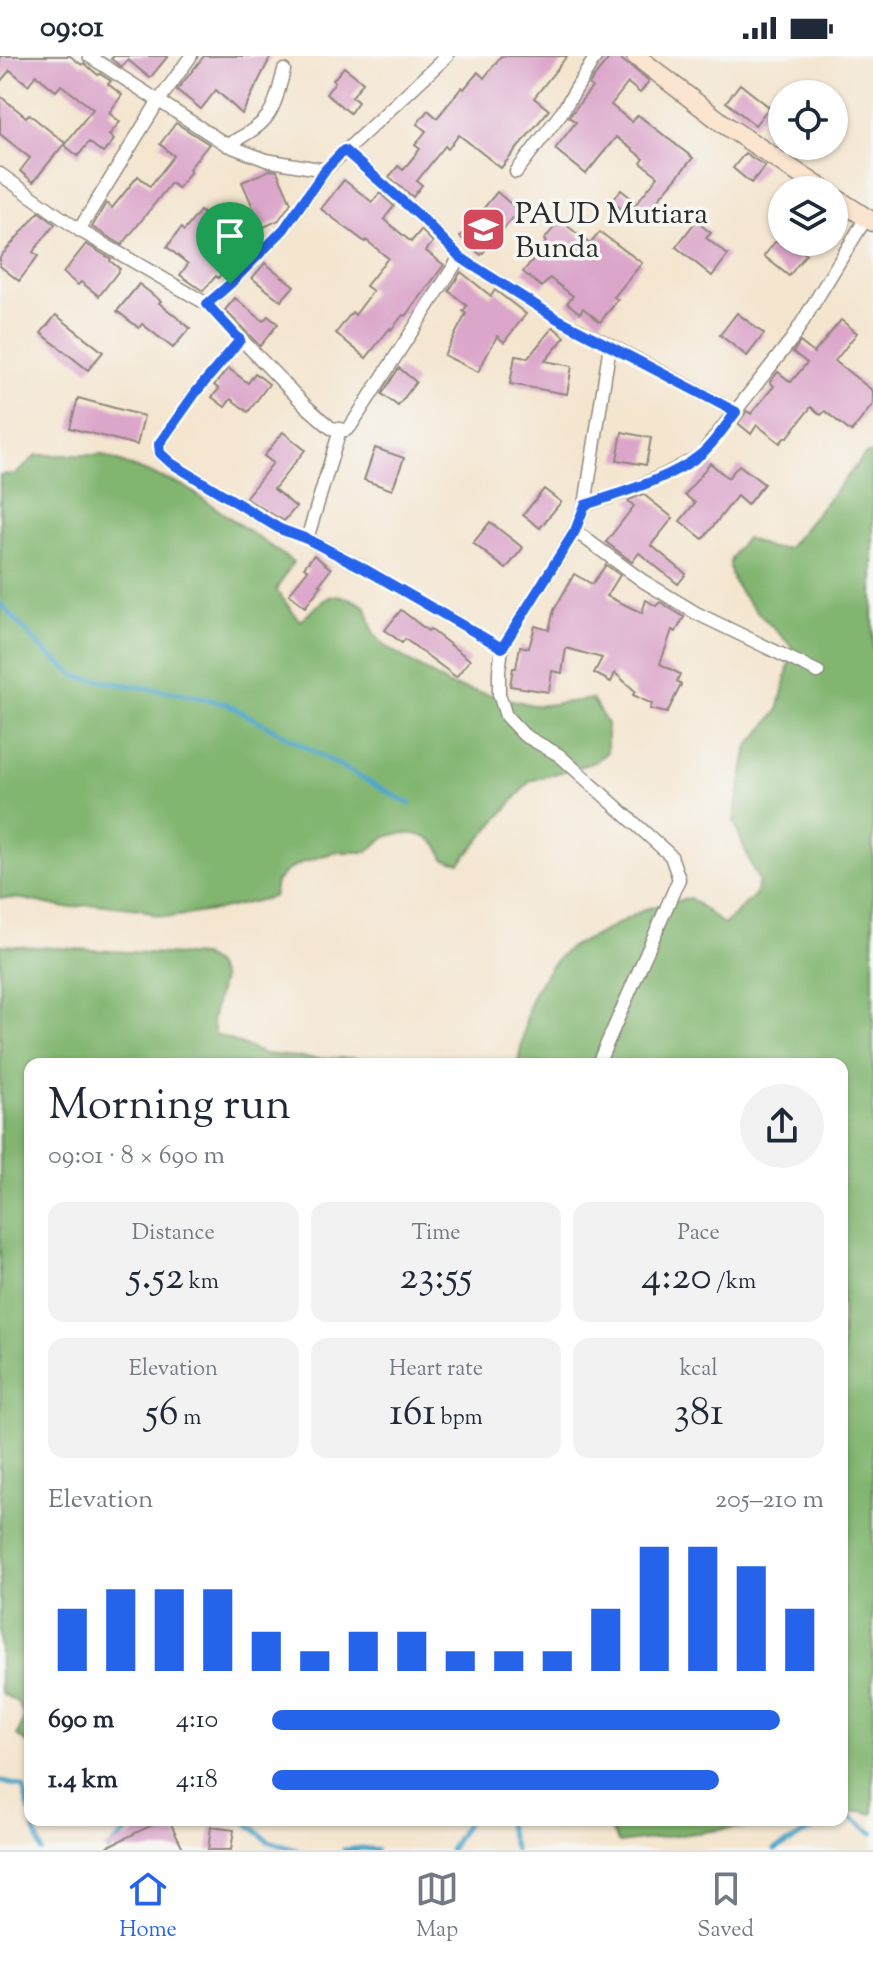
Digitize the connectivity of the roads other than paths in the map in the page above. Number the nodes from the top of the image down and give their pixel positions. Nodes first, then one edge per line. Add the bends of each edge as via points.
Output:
1 (89, 56) edge
2 (191, 56) edge
3 (447, 56) edge
4 (596, 56) edge
5 (636, 56) edge
6 (284, 70) dead end
7 (158, 102) junction
8 (227, 145) junction
9 (344, 150) junction
10 (325, 170) junction
11 (516, 172) dead end
12 (0, 174) edge
13 (803, 176) edge
14 (848, 206) edge
15 (870, 220) edge
16 (79, 230) junction
17 (460, 257) junction
18 (207, 304) junction
19 (240, 340) junction
20 (610, 345) junction
21 (736, 412) junction
22 (340, 430) junction
23 (585, 505) junction
24 (575, 531) junction
25 (307, 539) junction
26 (502, 648) junction
27 (818, 672) dead end
28 (601, 1058) edge

1 - 7 street
2 - 7 street
3 - 9 street
4 - 11 street
5 - 13 main road
6 - 8 street via 277,101 266,119
7 - 8 street
7 - 16 street
8 - 10 street via 266,160
9 - 10 street
9 - 17 street
10 - 18 street via 284,229
12 - 16 street
14 - 15 main road
15 - 21 street via 792,339
16 - 18 street
17 - 20 street via 556,318
17 - 22 street via 350,427
18 - 19 street
19 - 22 street via 306,406
19 - 25 street via 159,444 160,453 280,529
20 - 21 street
20 - 23 street
21 - 23 street via 701,455 631,490
22 - 25 street
23 - 24 street
24 - 26 street
24 - 27 street via 696,613
25 - 26 street
26 - 28 street via 499,694 506,716 524,735 559,755 671,856 679,879

